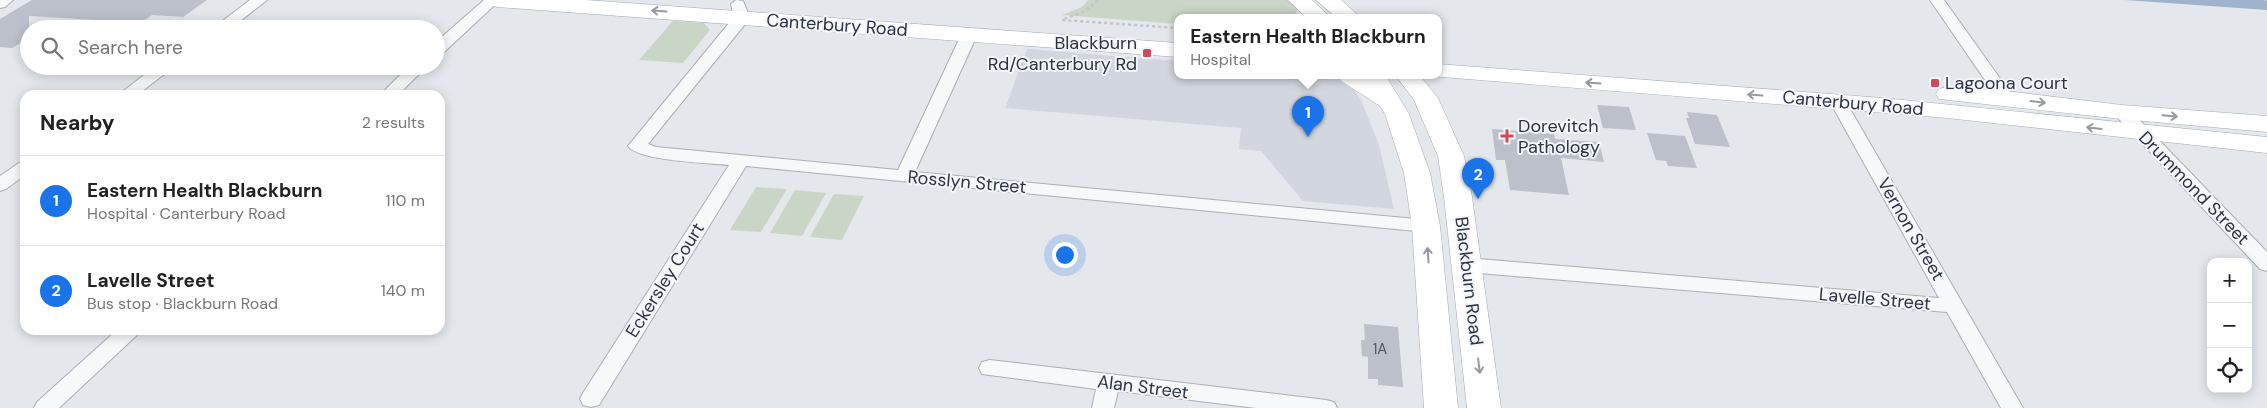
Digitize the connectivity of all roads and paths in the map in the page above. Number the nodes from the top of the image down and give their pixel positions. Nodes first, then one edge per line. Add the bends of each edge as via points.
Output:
1 (6, 0) edge
2 (260, 0) edge
3 (492, 0) edge
4 (497, 0) edge
5 (676, 0) edge
6 (1098, 0) edge
7 (1327, 0) edge
8 (1937, 0) edge
9 (0, 4) edge
10 (734, 13) junction
11 (1345, 14) edge
12 (232, 20) edge
13 (1174, 28) edge
14 (969, 35) junction
15 (1174, 35) edge
16 (445, 43) edge
17 (717, 46) joint
18 (1174, 50) edge
19 (1442, 53) edge
20 (1442, 71) edge
21 (154, 75) edge
22 (409, 75) edge
23 (1504, 76) junction
24 (1354, 79) edge
25 (1376, 79) edge
26 (1410, 79) edge
27 (133, 90) edge
28 (393, 90) edge
29 (1426, 98) junction
30 (2006, 98) junction
31 (1838, 102) junction
32 (2122, 112) junction
33 (1397, 114) junction
34 (2267, 124) edge
35 (2142, 134) junction
36 (2267, 145) edge
37 (740, 161) junction
38 (20, 171) edge
39 (904, 176) junction
40 (0, 185) edge
41 (1426, 226) junction
42 (2267, 264) edge
43 (1467, 265) junction
44 (1955, 306) junction
45 (125, 335) edge
46 (990, 368) dead end
47 (1108, 383) junction
48 (591, 399) dead end
49 (45, 408) edge
50 (1103, 408) edge
51 (1326, 408) edge
52 (1441, 408) edge
53 (1484, 408) edge
54 (2012, 408) edge

1 - 9 street
2 - 12 street
3 - 16 street
10 -> 4 main road, Canterbury Road
5 - 10 main road, Canterbury Road
6 - 13 path via 1085,11 1062,20
7 - 11 main road
8 - 30 street
10 - 14 main road, Canterbury Road
10 - 15 main road, Canterbury Road
10 - 17 street, Rosslyn Street
14 - 18 main road, Canterbury Road
14 - 39 street
17 - 37 street, Rosslyn Street via 637,146 653,152
19 - 30 main road, Canterbury Road
20 - 23 main road, Canterbury Road
21 - 27 street
22 - 28 street
23 - 29 main road via 1457,80
31 -> 23 main road, Canterbury Road
24 - 33 main road via 1372,89
25 - 33 main road, Blackburn Road
26 - 29 main road, Blackburn Road
29 - 43 main road, Blackburn Road via 1451,156
30 -> 32 main road, Canterbury Road
35 -> 31 main road, Canterbury Road via 1948,111
31 - 44 street, Vernon Street
32 -> 34 main road, Canterbury Road
32 - 35 street, Drummond Street
33 - 41 main road, Blackburn Road via 1417,173
35 - 36 main road, Canterbury Road
35 - 42 street, Drummond Street
37 - 39 street, Rosslyn Street
37 - 48 street, Eckersley Court
38 - 40 street
39 - 41 street, Rosslyn Street
52 -> 41 main road, Blackburn Road
43 - 44 street, Lavelle Street
43 -> 53 main road, Blackburn Road
44 - 54 street, Vernon Street
45 - 49 street
46 - 47 street, Alan Street
47 - 50 street
47 - 51 street, Alan Street

